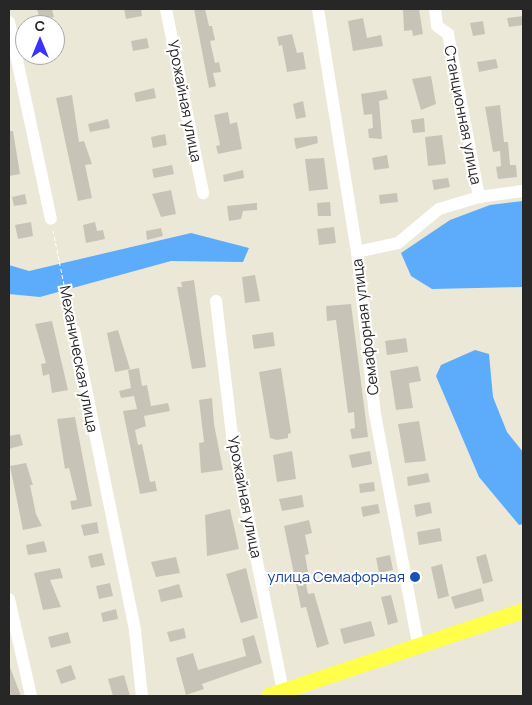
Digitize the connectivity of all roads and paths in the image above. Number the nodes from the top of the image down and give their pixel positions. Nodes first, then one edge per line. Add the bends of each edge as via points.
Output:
1 (166, 9) edge
2 (318, 9) edge
3 (435, 9) edge
4 (9, 22) edge
5 (523, 191) edge
6 (203, 193) dead end
7 (479, 197) junction
8 (51, 219) joint
9 (357, 252) junction
10 (216, 301) dead end
11 (74, 330) joint
12 (9, 599) edge
13 (523, 610) edge
14 (418, 644) junction
15 (276, 694) edge
16 (31, 696) edge
17 (142, 696) edge

1 - 6 street, Урожайная улица
2 - 9 street, Семафорная улица
3 - 7 street, Станционная улица via 436,26 448,34
4 - 8 street
5 - 7 street
7 - 9 street via 438,208 398,243
8 - 11 path, Механическая улица
9 - 14 street, Семафорная улица via 375,414
10 - 15 street, Урожайная улица via 232,436
11 - 17 street, Механическая улица via 135,631
12 - 16 street
13 - 14 main road
14 - 15 main road

